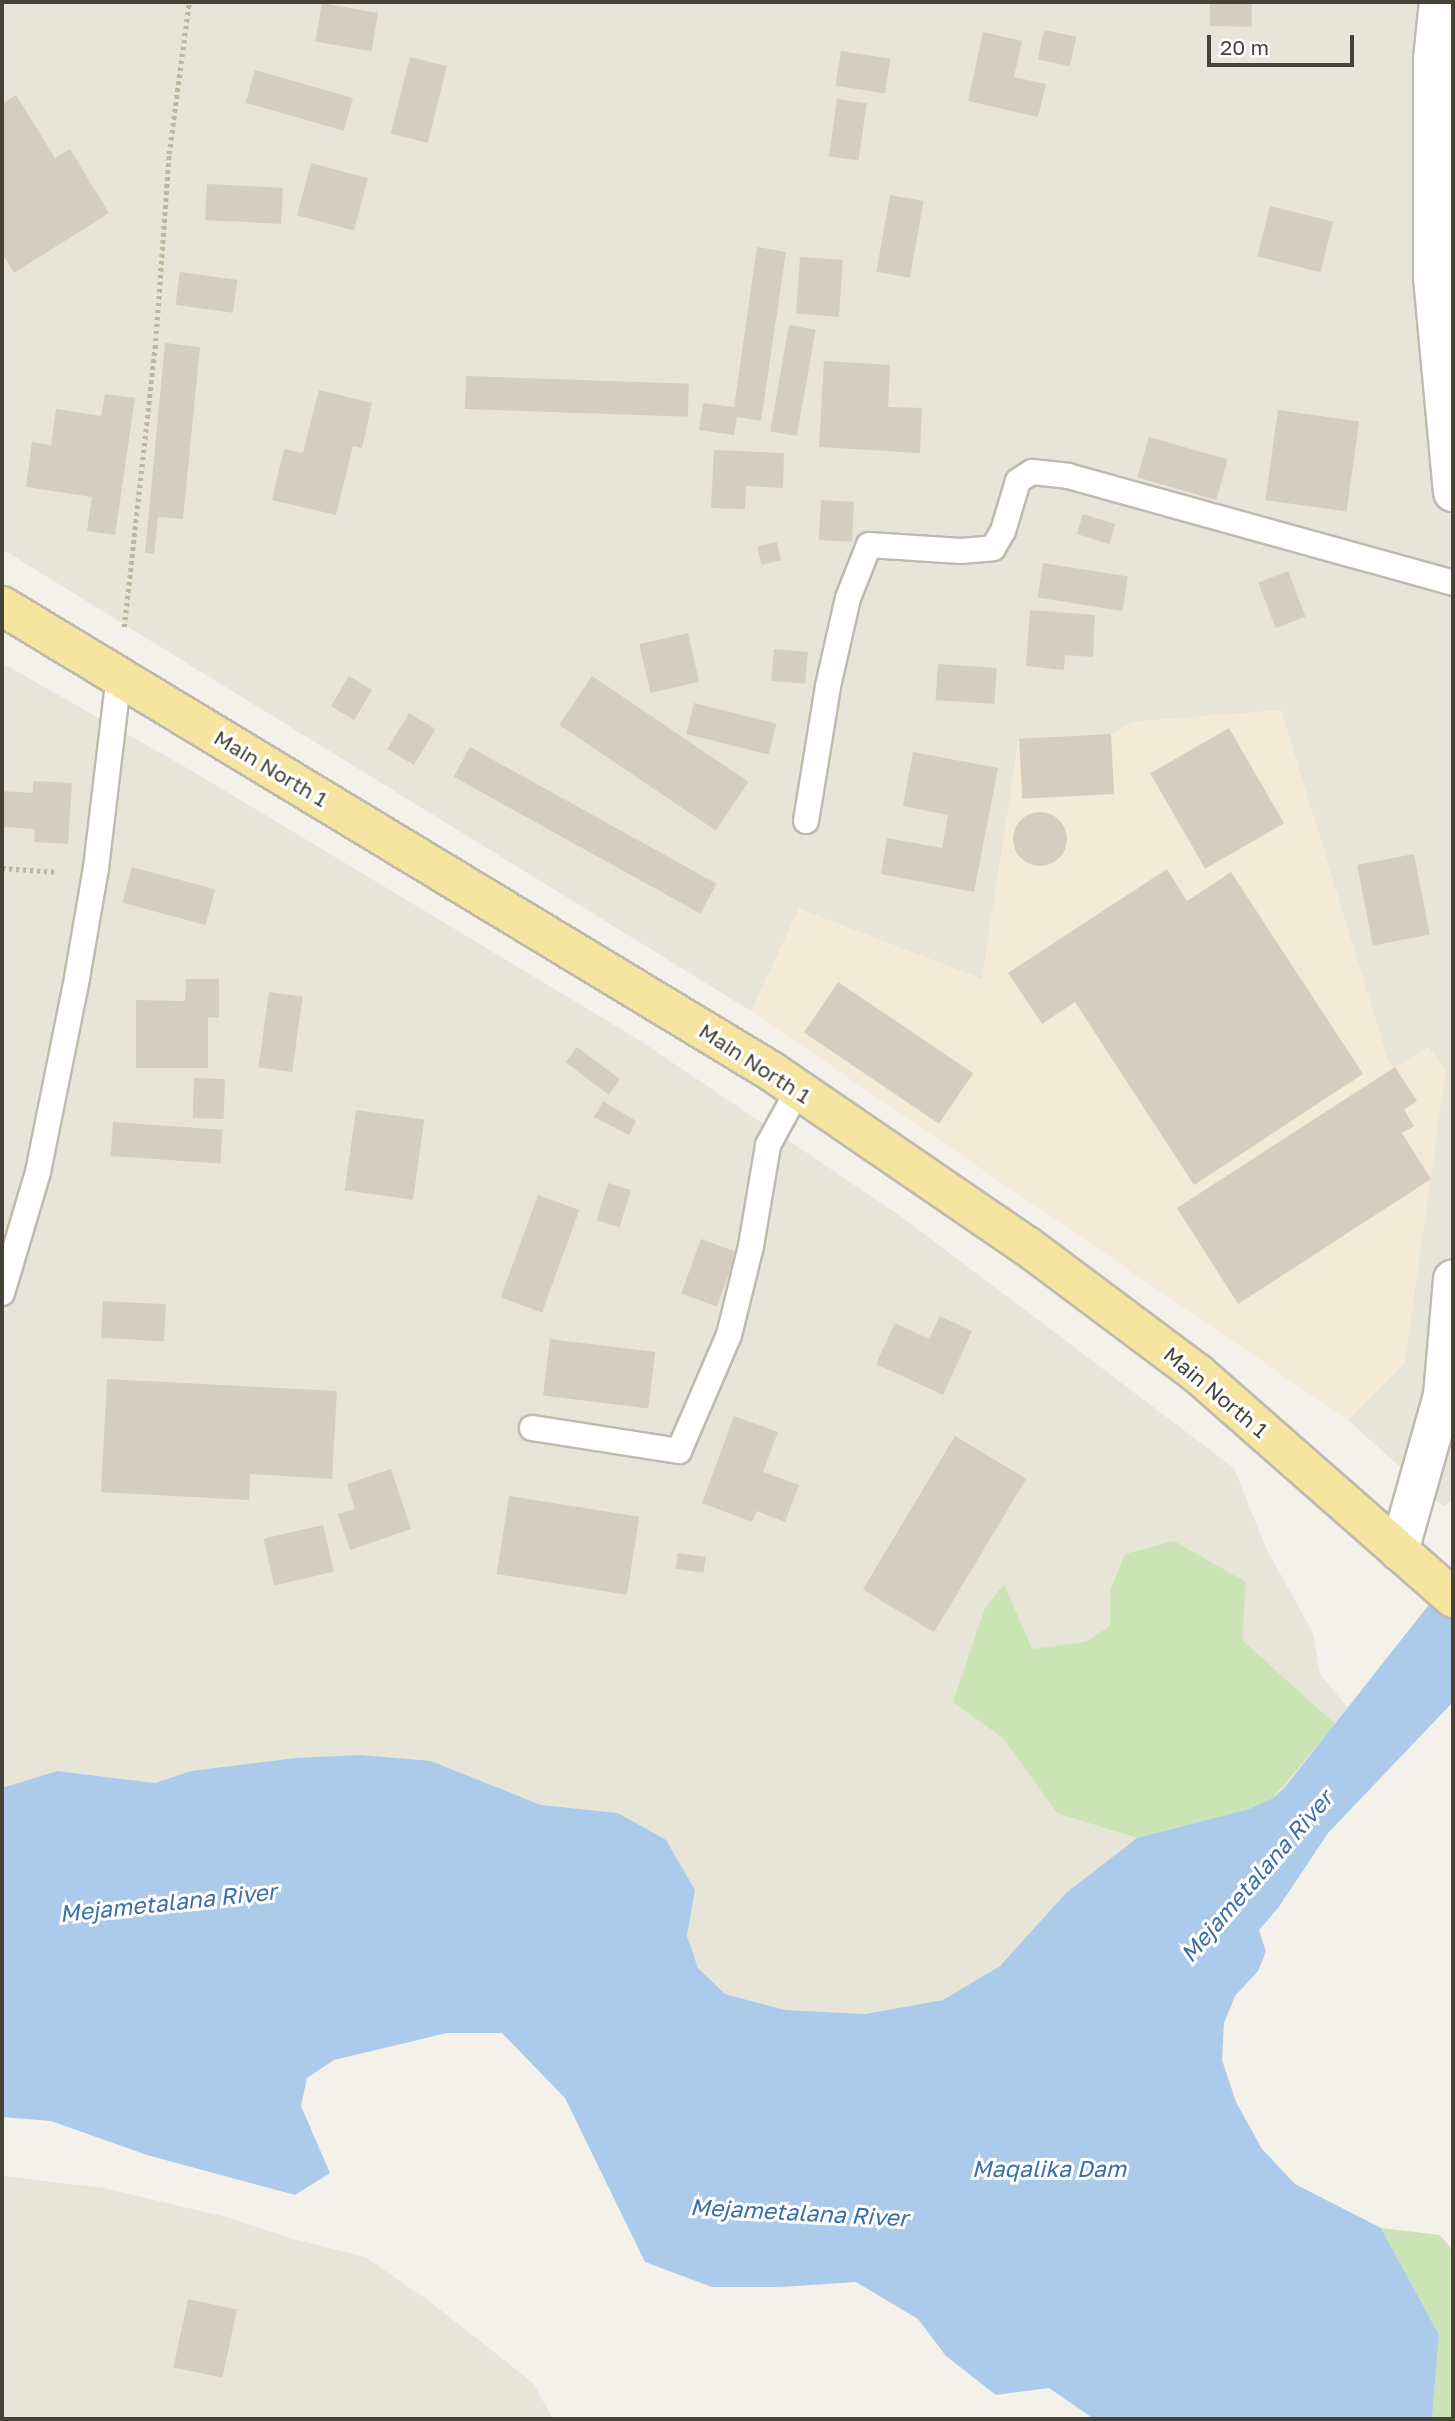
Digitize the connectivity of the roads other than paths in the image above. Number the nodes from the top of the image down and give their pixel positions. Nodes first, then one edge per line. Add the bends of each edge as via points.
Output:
1 (1439, 2) edge
2 (1451, 436) edge
3 (1453, 492) edge
4 (1453, 583) edge
5 (2, 606) edge
6 (119, 676) junction
7 (806, 821) dead end
8 (798, 1090) junction
9 (1453, 1279) edge
10 (2, 1293) edge
11 (532, 1428) dead end
12 (1409, 1559) junction
13 (1453, 1598) edge

1 - 2 street via 1433,59 1433,277
2 - 3 street
4 - 7 lane via 1068,476 1032,472 1018,481 993,548 961,551 869,545 848,598
5 - 6 main road, Main North 1
6 - 8 main road, Main North 1
6 - 10 lane via 96,868 38,1172
8 - 11 lane via 768,1145 751,1246 729,1335 679,1451
8 - 12 main road, Main North 1 via 1027,1246 1197,1373
9 - 12 street via 1443,1396
12 - 13 main road, Main North 1

